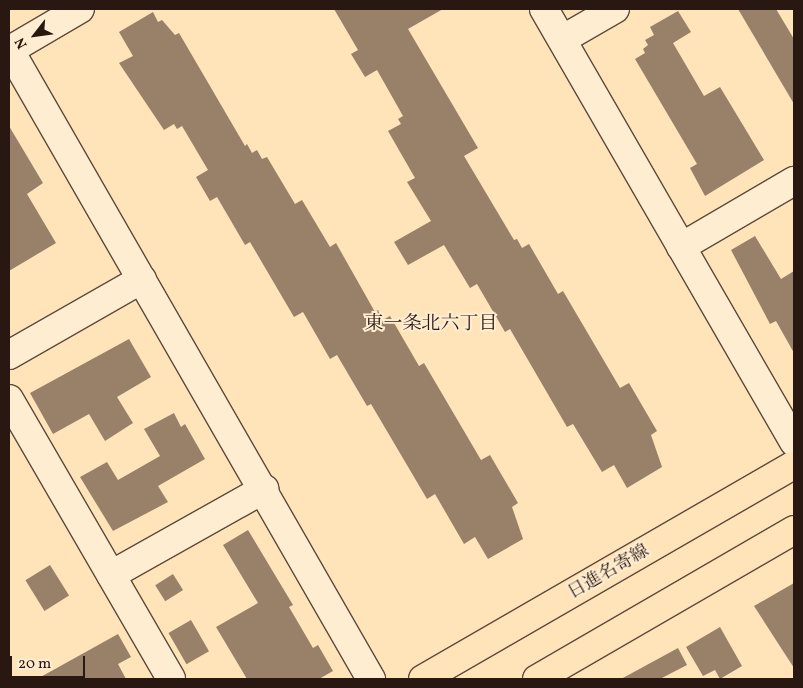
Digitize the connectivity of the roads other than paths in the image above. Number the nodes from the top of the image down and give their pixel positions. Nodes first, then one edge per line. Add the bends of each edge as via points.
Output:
1 (80, 9) edge
2 (544, 9) edge
3 (615, 9) edge
4 (562, 39) junction
5 (9, 50) edge
6 (16, 80) edge
7 (794, 181) edge
8 (681, 247) junction
9 (142, 279) junction
10 (9, 355) edge
11 (9, 399) edge
12 (794, 442) edge
13 (794, 465) edge
14 (264, 489) junction
15 (794, 530) edge
16 (111, 575) junction
17 (172, 679) edge
18 (371, 679) edge
19 (423, 679) edge
20 (536, 679) edge

1 - 5 street
2 - 4 street
3 - 4 street
4 - 8 street
5 - 6 street
6 - 9 street
7 - 8 street
8 - 12 street
9 - 10 street
9 - 14 street
11 - 16 street
13 - 19 main road, 日進名寄線
14 - 16 street
14 - 18 street
15 - 20 main road
16 - 17 street

